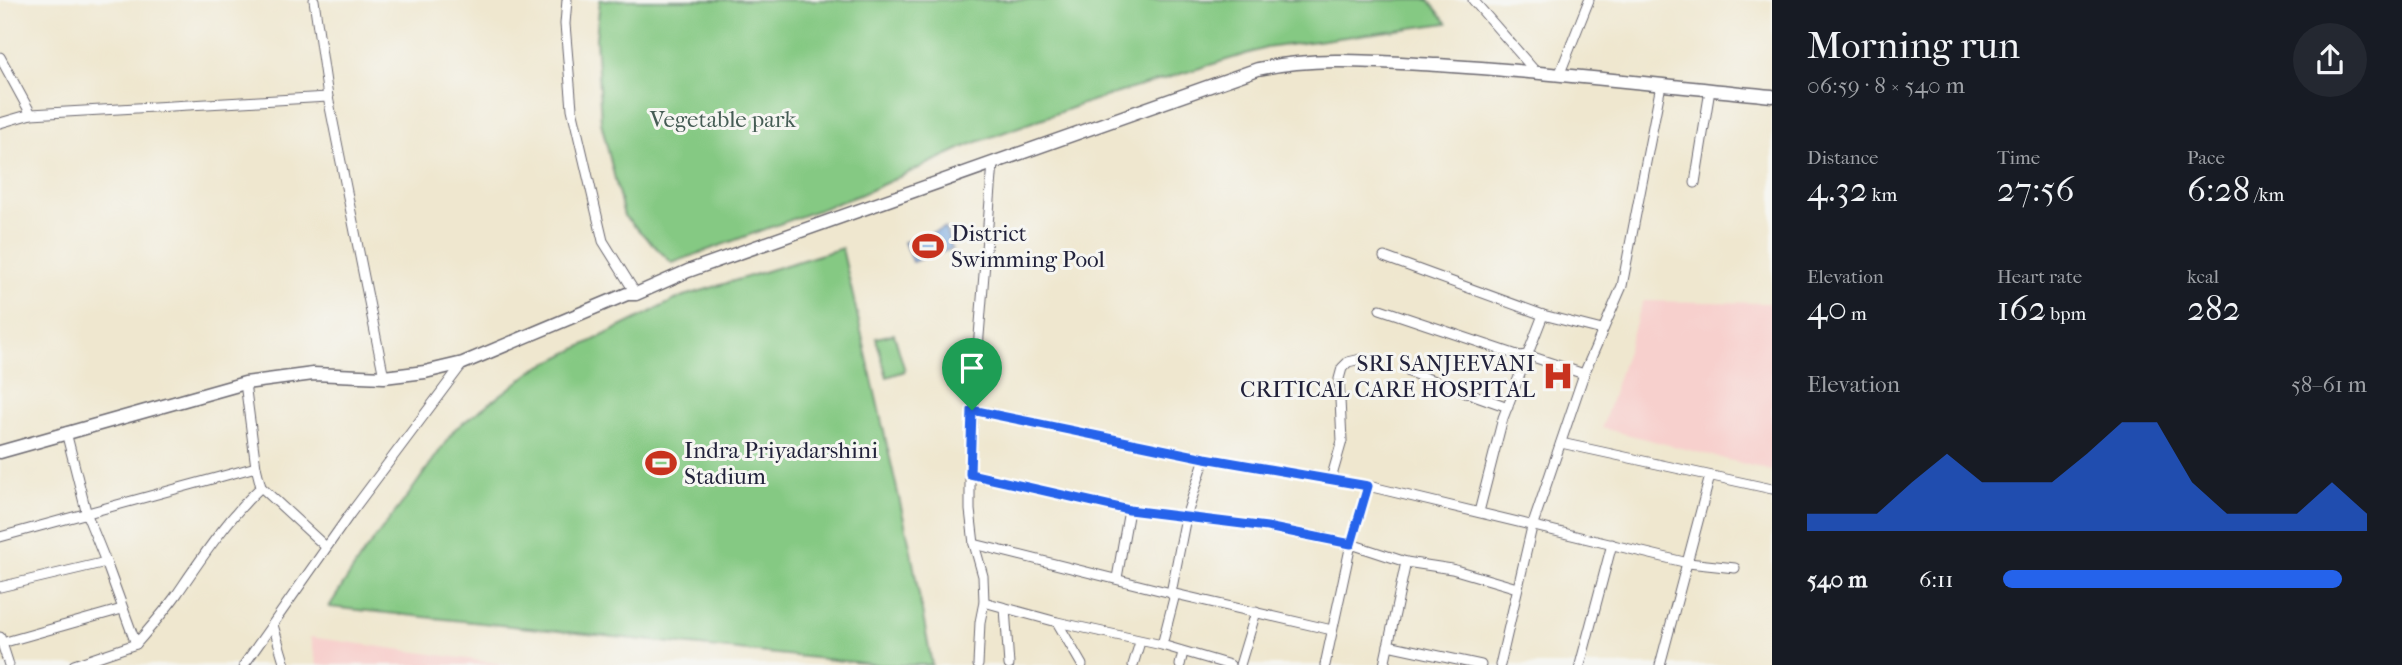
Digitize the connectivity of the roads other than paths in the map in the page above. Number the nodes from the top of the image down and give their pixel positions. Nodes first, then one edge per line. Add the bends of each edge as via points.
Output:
1 (314, 0) edge
2 (567, 0) edge
3 (1473, 0) edge
4 (1589, 0) edge
5 (0, 57) edge
6 (1535, 71) junction
7 (1560, 73) junction
8 (1661, 85) junction
9 (1710, 90) junction
10 (1772, 96) edge
11 (328, 97) junction
12 (31, 114) junction
13 (0, 123) edge
14 (993, 163) junction
15 (1695, 183) dead end
16 (1384, 257) dead end
17 (636, 294) junction
18 (1380, 309) dead end
19 (1543, 315) junction
20 (1602, 330) junction
21 (1527, 355) junction
22 (1362, 359) dead end
23 (463, 363) junction
24 (1409, 372) dead end
25 (1584, 374) junction
26 (384, 377) junction
27 (245, 383) junction
28 (1508, 407) junction
29 (972, 410) junction
30 (66, 432) junction
31 (1561, 443) junction
32 (0, 452) edge
33 (1205, 458) junction
34 (256, 467) junction
35 (970, 474) junction
36 (1710, 476) junction
37 (1331, 480) junction
38 (1368, 486) junction
39 (261, 487) junction
40 (1772, 489) edge
41 (1129, 510) junction
42 (1479, 512) junction
43 (87, 515) junction
44 (1186, 517) junction
45 (1532, 527) junction
46 (0, 537) edge
47 (974, 544) junction
48 (1351, 544) junction
49 (1612, 544) junction
50 (326, 547) junction
51 (106, 562) junction
52 (1406, 562) junction
53 (1688, 563) junction
54 (1735, 568) dead end
55 (1117, 578) junction
56 (0, 587) edge
57 (1517, 588) junction
58 (1171, 593) junction
59 (984, 602) junction
60 (1005, 608) junction
61 (122, 609) junction
62 (1256, 612) junction
63 (1057, 622) junction
64 (273, 625) junction
65 (1332, 630) junction
66 (1, 640) edge
67 (1140, 642) junction
68 (136, 645) junction
69 (1162, 645) junction
70 (1388, 645) junction
71 (1183, 652) junction
72 (9, 665) edge
73 (74, 665) edge
74 (244, 665) edge
75 (285, 665) edge
76 (978, 665) edge
77 (1009, 665) edge
78 (1082, 665) edge
79 (1133, 665) edge
80 (1180, 665) edge
81 (1230, 665) edge
82 (1240, 665) edge
83 (1325, 665) edge
84 (1384, 665) edge
85 (1481, 665) edge
86 (1500, 665) edge
87 (1580, 665) edge
88 (1660, 665) edge

1 - 11 street
2 - 17 street via 572,109 604,241
3 - 6 street
4 - 7 street
5 - 12 street
6 - 7 main road
6 - 14 main road via 1334,60 1293,62 1258,69
7 - 8 main road
8 - 9 main road
8 - 20 street via 1622,286
9 - 10 main road
9 - 15 street
11 - 12 street
11 - 26 street
12 - 13 street
14 - 17 main road via 688,271
14 - 29 street
16 - 19 street
17 - 23 main road via 627,293
18 - 21 street
19 - 20 street
19 - 21 street
20 - 25 street
21 - 25 street
21 - 28 street
22 - 37 street via 1348,362 1339,379 1342,442
23 - 26 main road
23 - 50 street
24 - 28 street
25 - 31 street
26 - 27 main road via 313,374
27 - 30 main road
27 - 34 street
28 - 42 street
29 - 33 street
29 - 35 street
30 - 32 main road
30 - 43 street
31 - 36 street
31 - 45 street
33 - 37 street
33 - 44 street
34 - 39 street
34 - 43 street
35 - 41 street
35 - 47 street
36 - 40 street
36 - 53 street
37 - 38 street
38 - 42 street
38 - 48 street
39 - 50 street
39 - 68 street via 243,504
41 - 44 street
41 - 55 street
42 - 45 street
43 - 46 street
43 - 51 street
44 - 48 street
44 - 58 street
45 - 49 street
45 - 57 street
47 - 55 street
47 - 59 street
48 - 52 street
48 - 65 street
49 - 53 street
49 - 87 street
50 - 64 street
51 - 56 street
51 - 61 street
52 - 57 street via 1452,569
52 - 70 street
53 - 54 street
53 - 88 street
55 - 58 street
57 - 86 street
58 - 62 street
58 - 69 street via 1174,598
59 - 60 street
59 - 76 street
60 - 63 street
60 - 77 street
61 - 66 street
61 - 68 street
62 - 65 street
62 - 82 street
63 - 67 street
63 - 78 street
64 - 74 street
64 - 75 street
65 - 83 street
66 - 72 street
67 - 69 street
67 - 79 street
68 - 73 street
69 - 71 street
70 - 84 street
70 - 85 street
71 - 80 street
71 - 81 street

